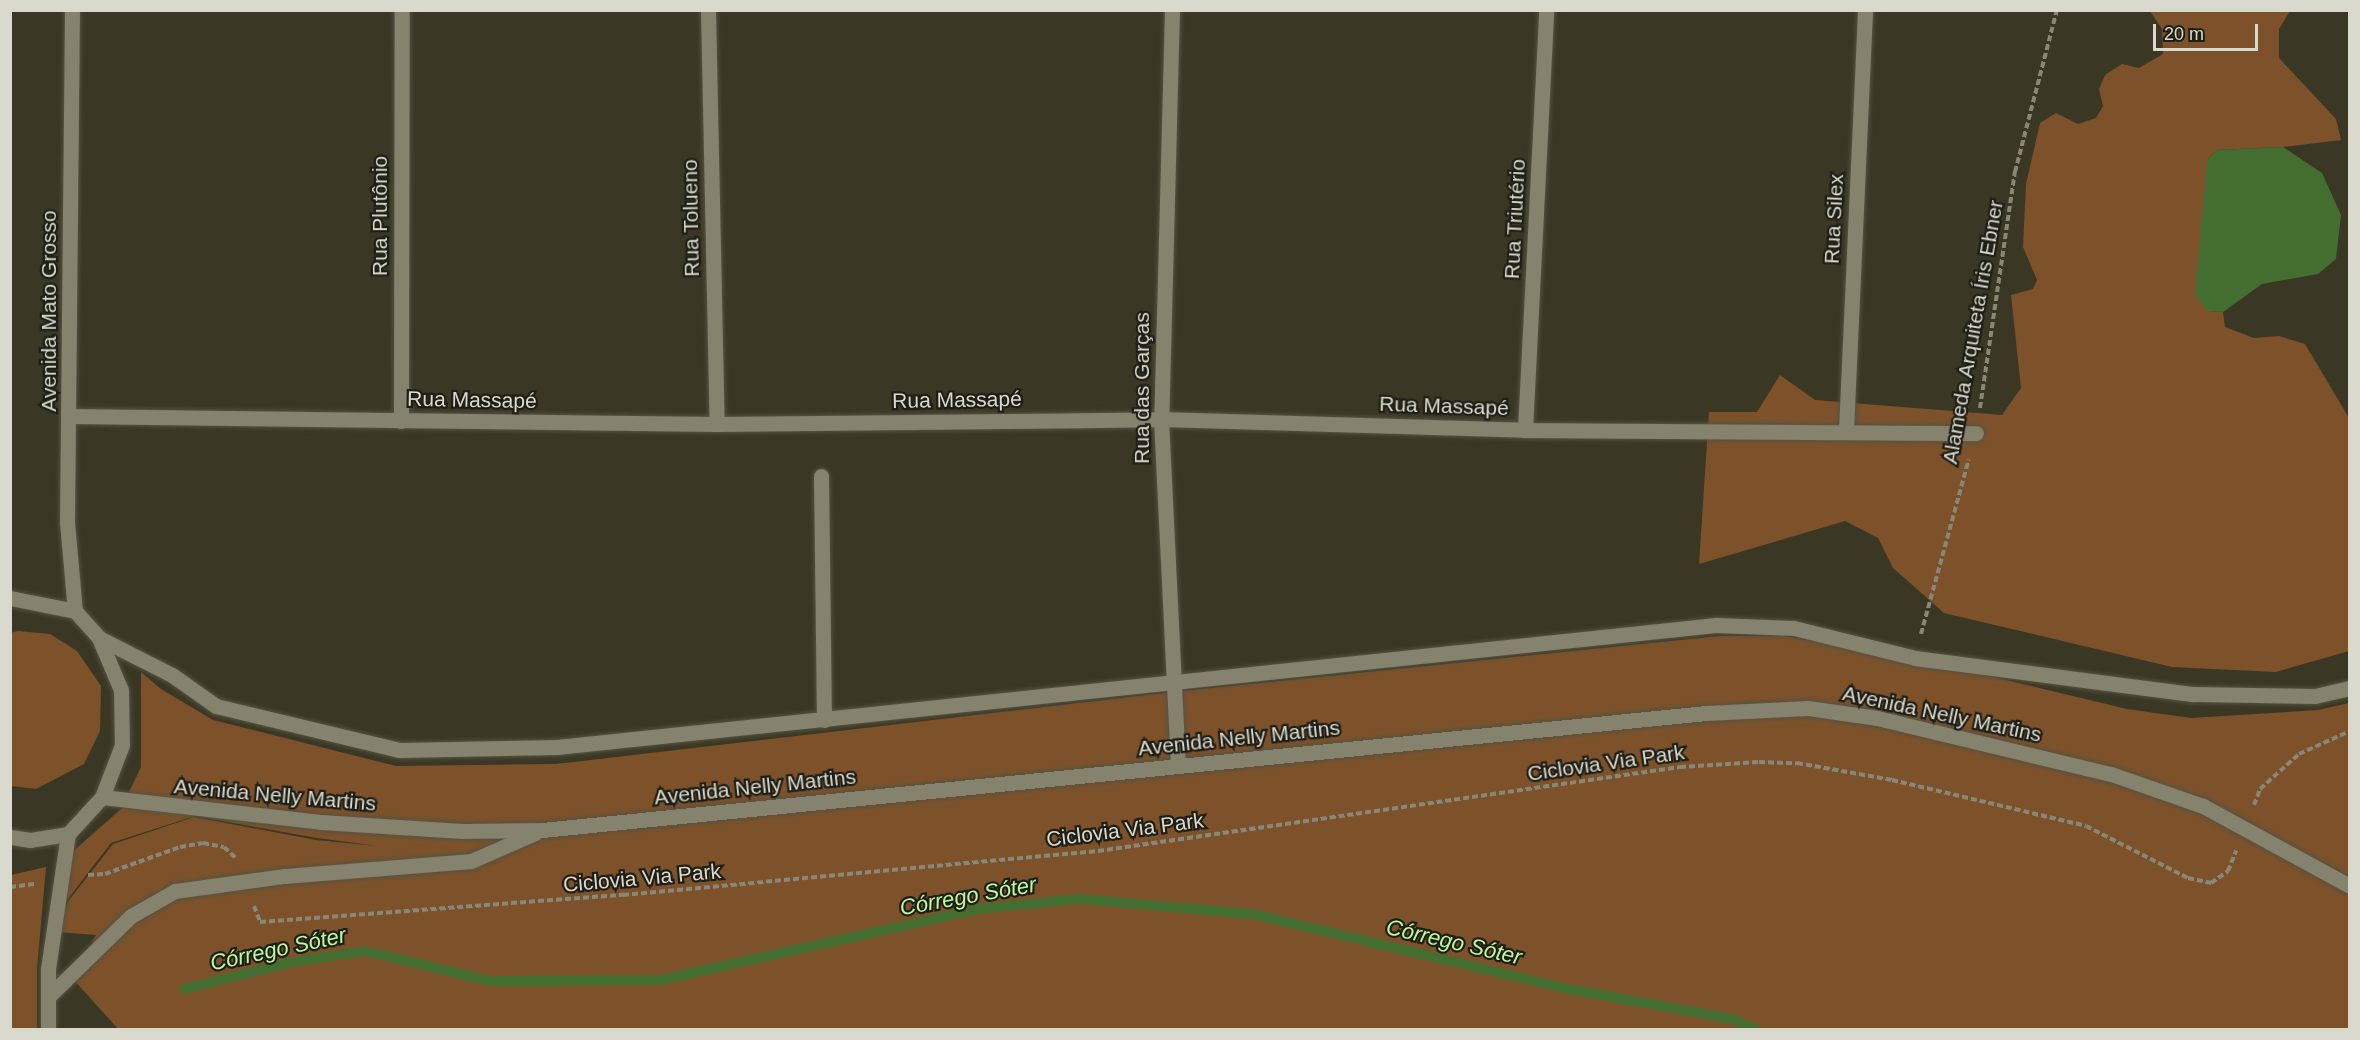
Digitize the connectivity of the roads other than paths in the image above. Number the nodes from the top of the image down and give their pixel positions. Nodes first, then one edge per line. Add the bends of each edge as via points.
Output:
1 (72, 10) edge
2 (402, 10) edge
3 (708, 10) edge
4 (1172, 10) edge
5 (1546, 10) edge
6 (1865, 10) edge
7 (69, 416) junction
8 (1161, 419) junction
9 (401, 421) junction
10 (717, 424) junction
11 (1846, 429) junction
12 (1525, 430) junction
13 (1976, 433) road end
14 (821, 477) dead end
15 (10, 598) edge
16 (75, 611) junction
17 (99, 638) junction
18 (1172, 685) junction
19 (2349, 688) edge
20 (824, 720) junction
21 (1178, 765) junction
22 (102, 797) junction
23 (542, 830) junction
24 (68, 834) junction
25 (10, 837) edge
26 (2349, 886) edge
27 (48, 997) junction
28 (48, 1029) edge

1 - 7 main road, Avenida Mato Grosso
2 - 9 main road, Rua Plutônio
3 - 10 main road, Rua Tolueno
4 - 8 main road, Rua das Garças
5 - 12 main road, Rua Triutério
6 - 11 main road, Rua Silex
7 - 9 main road, Rua Massapé
7 - 16 main road, Avenida Mato Grosso via 67,522
8 - 10 main road, Rua Massapé
8 - 12 main road, Rua Massapé
8 - 18 main road, Rua das Garças
9 - 10 main road, Rua Massapé
11 - 12 main road, Rua Massapé
11 - 13 main road, Rua Massapé
14 - 20 main road
15 - 16 main road
16 - 17 main road
17 - 20 main road via 172,675 216,706 399,750 557,747
17 - 22 main road via 121,690 122,745
18 - 19 main road via 1716,625 1794,628 1915,658 2194,694 2315,696
18 - 20 main road
18 - 21 main road, Rua das Garças
21 - 23 main road, Avenida Nelly Martins
21 - 26 main road, Avenida Nelly Martins via 1706,713 1808,708 1877,718 2111,774 2203,806
22 - 23 main road, Avenida Nelly Martins via 321,822 462,831
22 - 24 main road
23 - 27 main road via 471,861 285,876 175,891 131,916
24 - 25 main road via 30,840
24 - 27 main road via 58,881
27 - 28 main road

